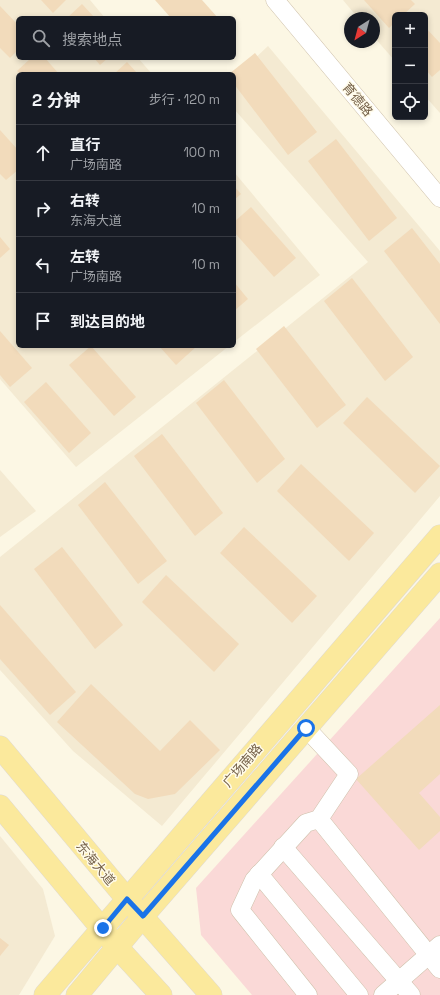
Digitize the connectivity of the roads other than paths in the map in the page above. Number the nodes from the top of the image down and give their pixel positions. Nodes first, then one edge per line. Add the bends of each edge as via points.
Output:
1 (275, 0) edge
2 (440, 198) edge
3 (440, 536) edge
4 (440, 574) edge
5 (306, 728) junction
6 (0, 747) edge
7 (0, 806) edge
8 (319, 819) junction
9 (283, 848) junction
10 (259, 874) junction
11 (127, 899) junction
12 (143, 916) junction
13 (103, 928) junction
14 (117, 947) junction
15 (434, 950) edge
16 (440, 969) edge
17 (399, 981) junction
18 (45, 995) edge
19 (77, 995) edge
20 (161, 995) edge
21 (211, 995) edge
22 (308, 995) edge
23 (359, 995) edge
24 (384, 995) edge
25 (411, 995) edge

1 - 2 street, 育德路
3 - 11 main road, 广场南路
4 - 5 main road, 广场南路
5 - 8 street via 349,774
5 - 12 main road, 广场南路
6 - 11 main road, 东海大道
7 - 13 main road
8 - 9 street via 306,823
8 - 15 street
9 - 10 street
9 - 17 street
10 - 22 street via 240,910
10 - 23 street
11 - 12 main road, 东海大道
11 - 13 main road, 广场南路
12 - 14 main road, 广场南路
12 - 21 main road, 东海大道
13 - 14 main road
13 - 18 main road, 广场南路
14 - 19 main road, 广场南路
14 - 20 main road
15 - 16 street
15 - 17 street
17 - 24 street
17 - 25 street

